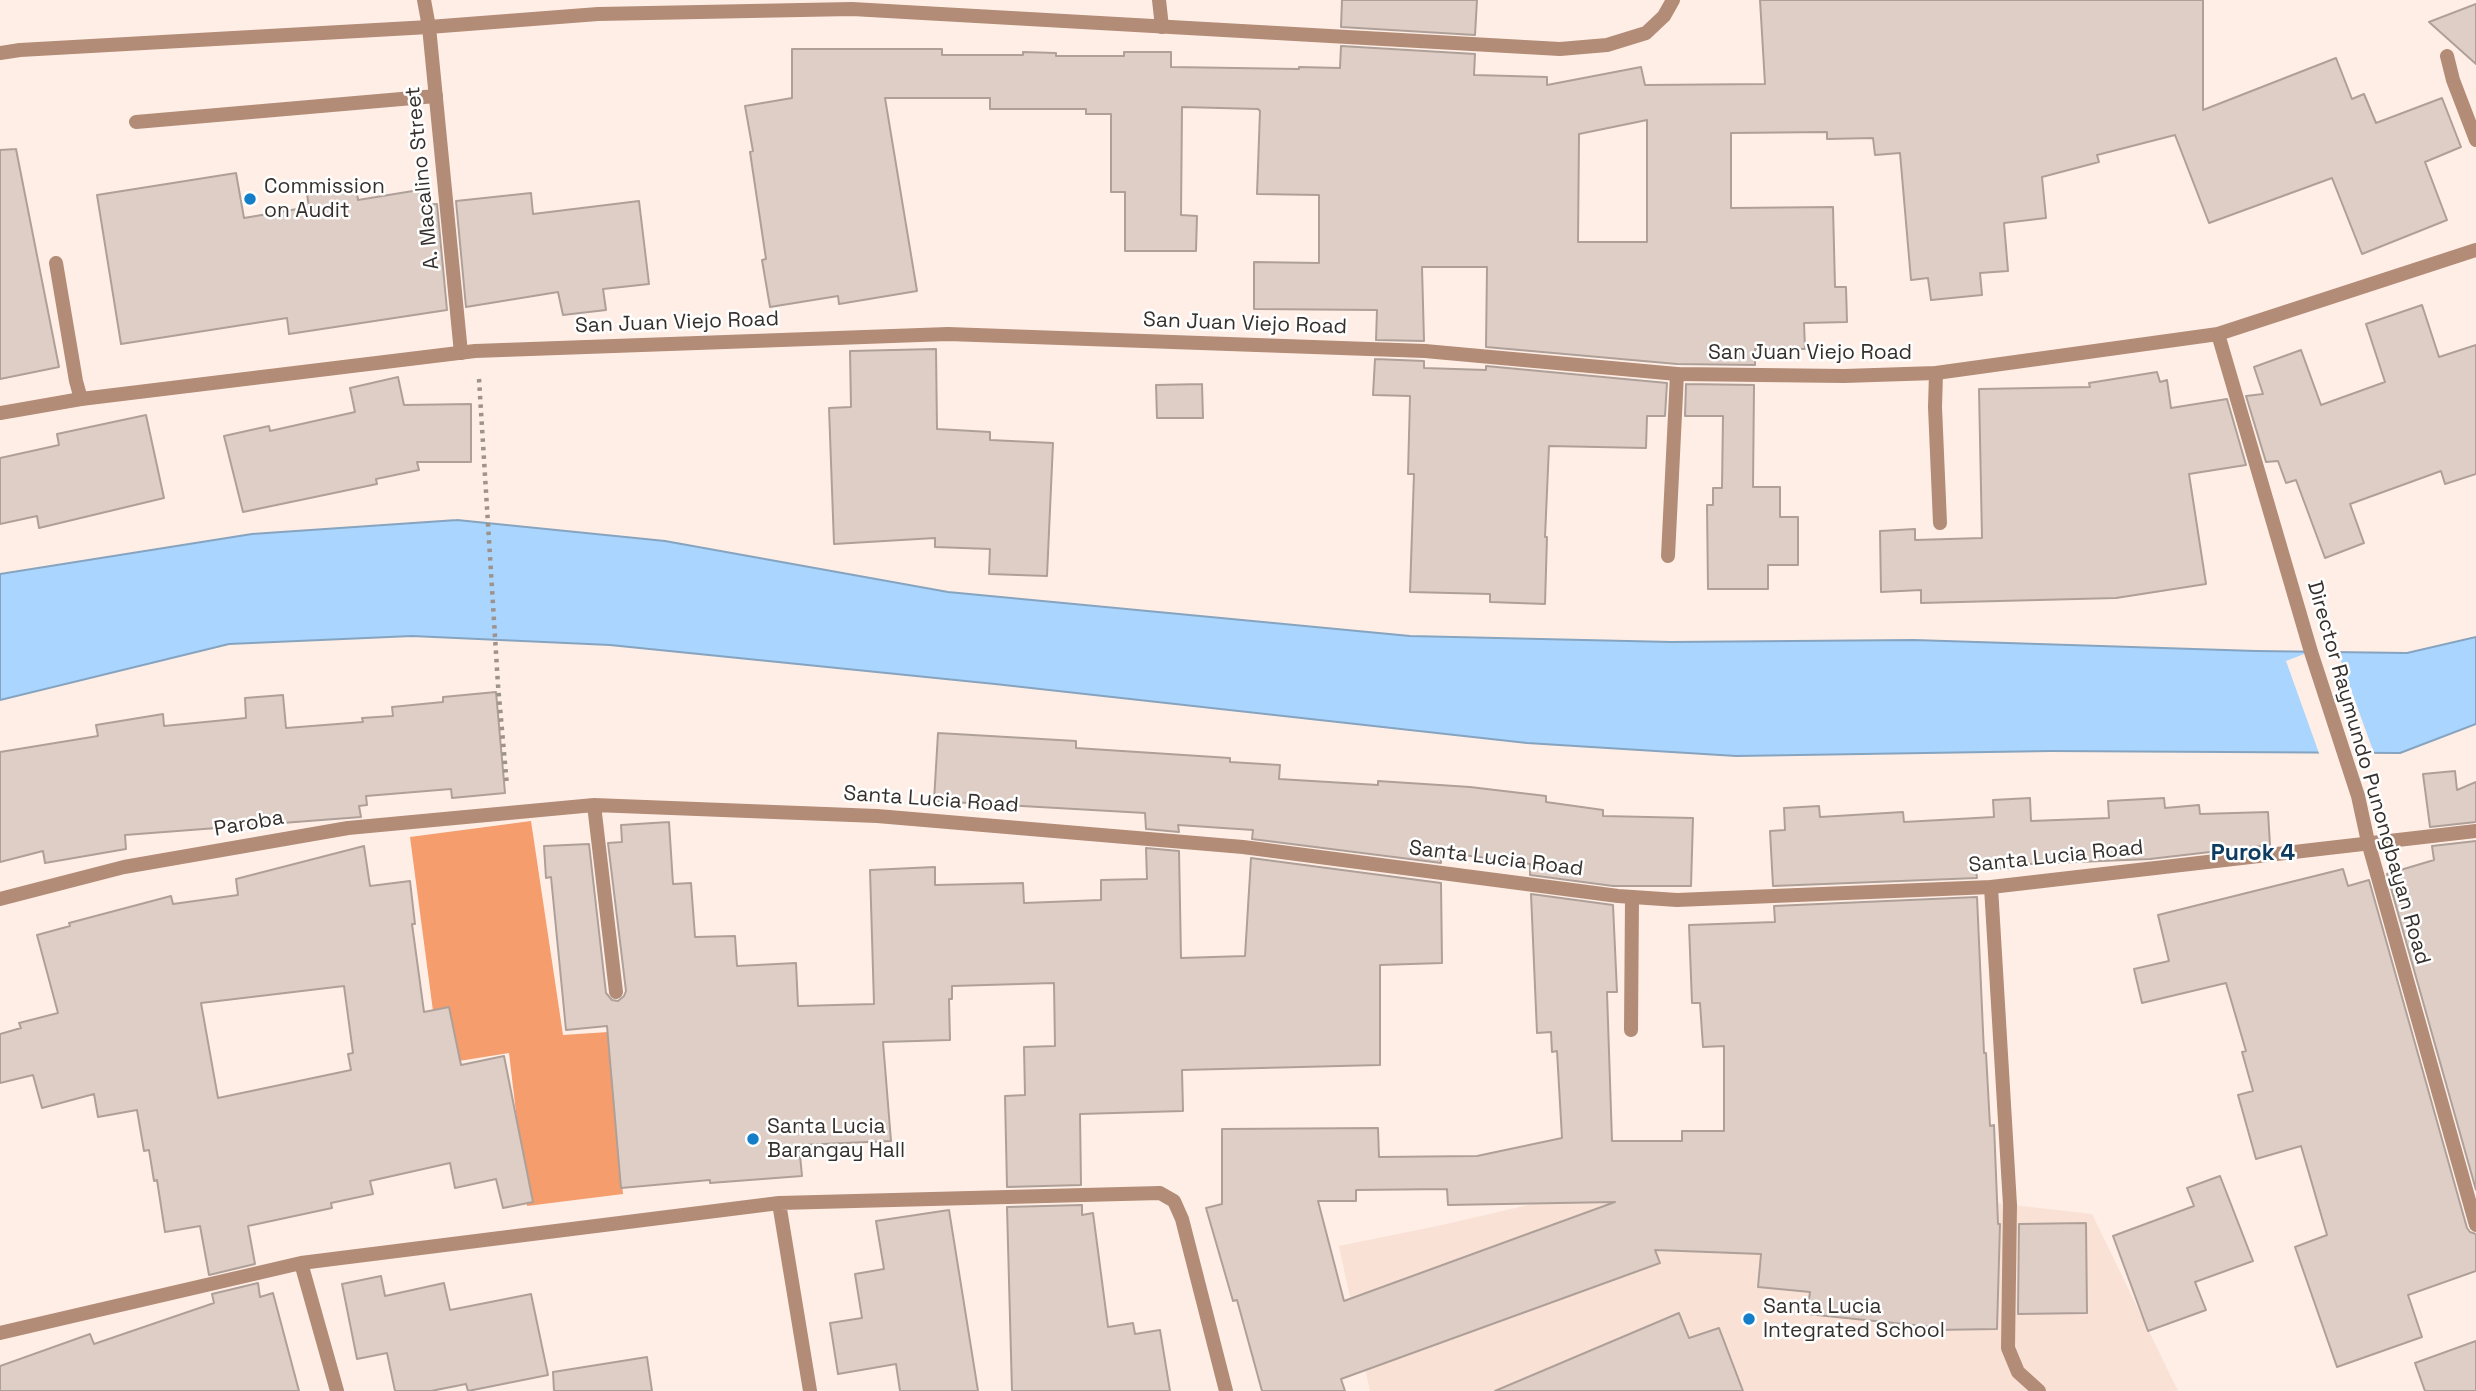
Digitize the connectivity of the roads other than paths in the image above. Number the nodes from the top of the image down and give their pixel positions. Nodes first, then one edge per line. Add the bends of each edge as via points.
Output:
1 (424, 0) edge
2 (1159, 0) edge
3 (1673, 0) edge
4 (429, 27) junction
5 (1162, 27) junction
6 (0, 53) edge
7 (2447, 56) dead end
8 (436, 96) junction
9 (136, 122) dead end
10 (2476, 140) edge
11 (2476, 250) edge
12 (56, 262) dead end
13 (2218, 334) junction
14 (468, 352) junction
15 (1936, 373) junction
16 (1677, 374) junction
17 (81, 399) junction
18 (0, 413) edge
19 (1940, 523) dead end
20 (1668, 556) dead end
21 (594, 805) junction
22 (510, 813) joint
23 (2476, 831) edge
24 (2368, 842) junction
25 (1991, 887) junction
26 (1632, 898) junction
27 (0, 900) edge
28 (616, 992) dead end
29 (1631, 1030) dead end
30 (779, 1203) junction
31 (2476, 1225) edge
32 (301, 1263) junction
33 (0, 1333) edge
34 (337, 1391) edge
35 (810, 1391) edge
36 (1226, 1391) edge
37 (2039, 1391) edge

1 - 4 street, A. Macalino Street
2 - 5 street
3 - 5 street via 1646,33 1607,45 1560,49
4 - 5 street via 598,13 852,9
4 - 6 street
4 - 8 street, A. Macalino Street
7 - 10 street
8 - 9 street
8 - 14 street, A. Macalino Street
11 - 13 street, San Juan Viejo Road
12 - 17 street
13 - 15 street, San Juan Viejo Road
13 - 24 street, Director Raymundo Punongbayan Road
14 - 16 street, San Juan Viejo Road via 948,334 1425,351
14 - 17 street, San Juan Viejo Road
15 - 16 street, San Juan Viejo Road
15 - 19 street
16 - 20 street
17 - 18 street, San Juan Viejo Road
21 - 22 street, Santa Lucia Road
21 - 26 street, Santa Lucia Road via 877,816 1216,845
21 - 28 street
22 - 27 street, Paroba via 348,828 124,867
23 - 24 street, Santa Lucia Road
24 - 25 street, Santa Lucia Road
24 - 31 street, Director Raymundo Punongbayan Road
25 - 26 street, Santa Lucia Road
25 - 37 street via 2010,1205 2008,1348 2018,1372
26 - 29 street
30 - 32 street
30 - 35 street
30 - 36 street via 1160,1193 1174,1201 1182,1219
32 - 33 street
32 - 34 street

